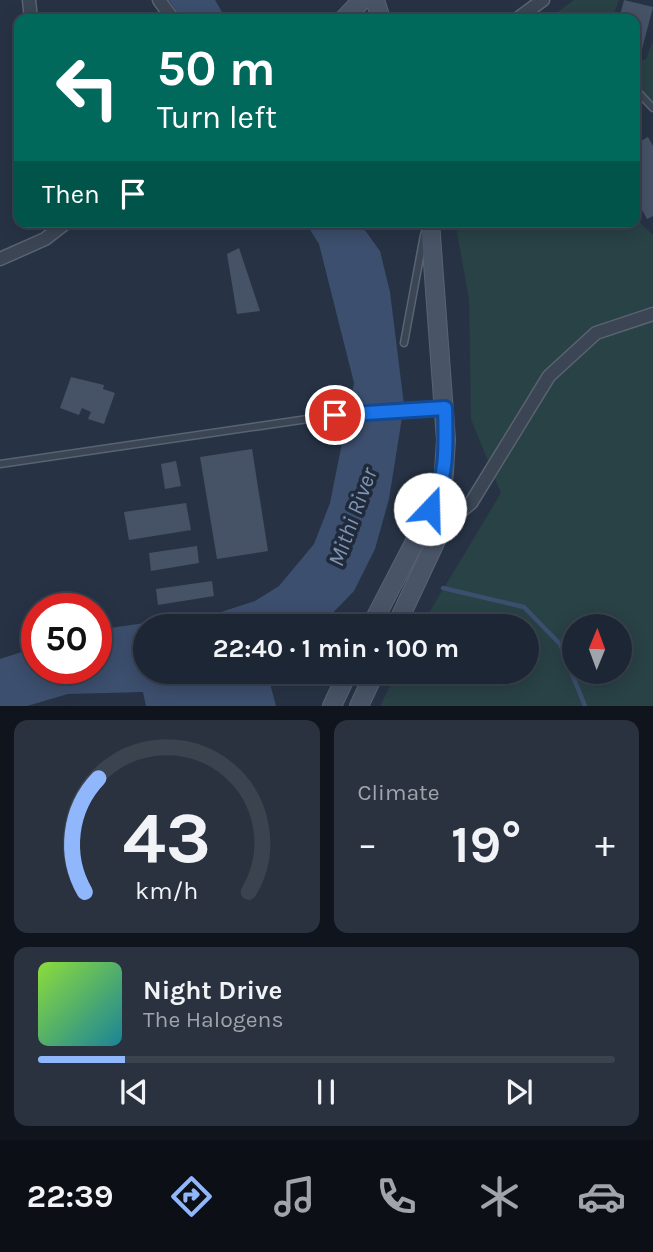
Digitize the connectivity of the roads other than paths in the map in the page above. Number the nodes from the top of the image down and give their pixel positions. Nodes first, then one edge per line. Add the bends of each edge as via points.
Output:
1 (362, 0) edge
2 (543, 0) edge
3 (349, 14) edge
4 (524, 14) edge
5 (640, 94) edge
6 (653, 108) edge
7 (59, 228) edge
8 (427, 229) edge
9 (0, 259) edge
10 (653, 314) edge
11 (404, 342) dead end
12 (445, 408) junction
13 (0, 464) edge
14 (441, 491) junction
15 (420, 526) junction
16 (440, 532) junction
17 (377, 614) edge
18 (402, 614) edge
19 (342, 684) edge
20 (369, 684) edge
21 (331, 706) edge
22 (359, 706) edge

1 - 3 main road
2 - 4 street
5 - 6 lane
7 - 9 street
8 - 11 lane
8 - 12 main road
10 - 16 street via 596,333 549,376 471,503
12 - 13 lane via 335,415
12 - 14 main road
14 - 15 main road
14 - 16 main road
15 - 16 street
15 - 17 main road
16 - 18 main road
19 - 21 main road
20 - 22 main road

